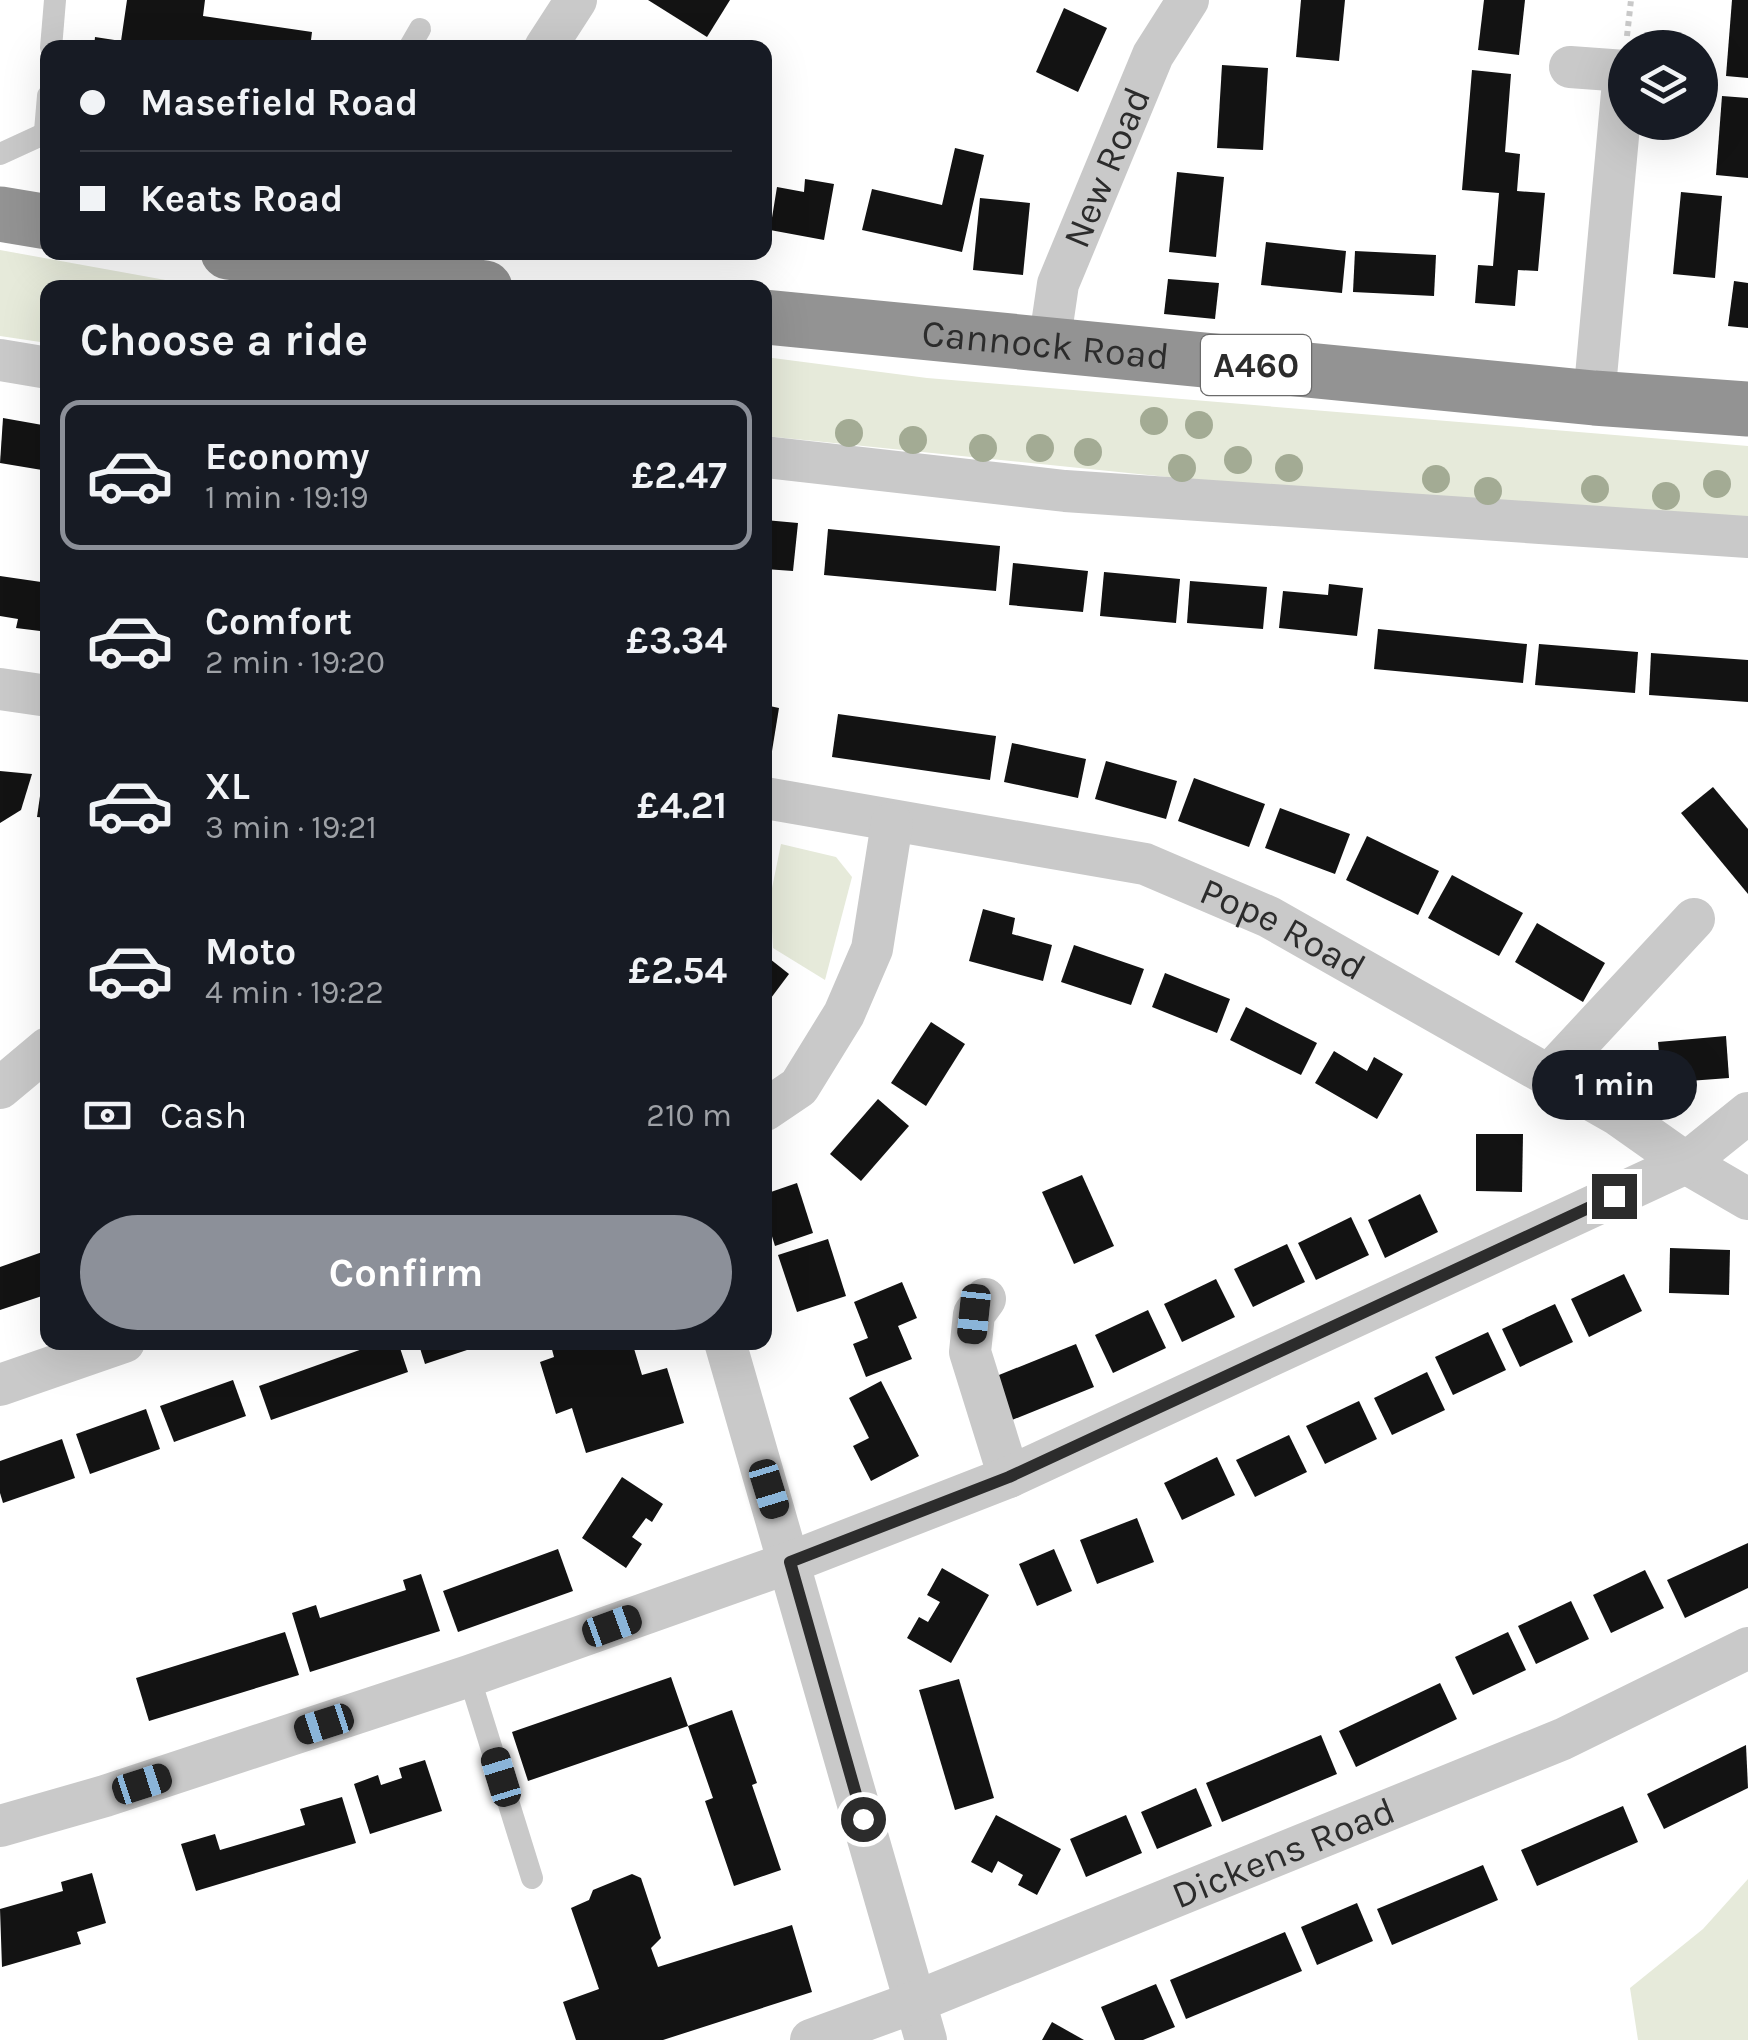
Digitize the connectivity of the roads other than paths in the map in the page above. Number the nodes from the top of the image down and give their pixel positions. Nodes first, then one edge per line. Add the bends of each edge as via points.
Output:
1 (55, 0) edge
2 (576, 0) edge
3 (1188, 0) edge
4 (52, 40) edge
5 (549, 40) edge
6 (1570, 67) dead end
7 (1608, 70) edge
8 (40, 135) edge
9 (1618, 140) edge
10 (0, 154) edge
11 (0, 214) edge
12 (40, 221) edge
13 (332, 260) edge
14 (431, 267) edge
15 (464, 280) edge
16 (772, 318) edge
17 (1050, 345) junction
18 (0, 360) edge
19 (40, 367) edge
20 (1594, 398) junction
21 (1748, 409) edge
22 (772, 458) edge
23 (1748, 537) edge
24 (0, 690) edge
25 (40, 695) edge
26 (772, 799) edge
27 (892, 823) junction
28 (1694, 919) dead end
29 (40, 1055) edge
30 (1549, 1075) junction
31 (0, 1088) edge
32 (772, 1105) edge
33 (1748, 1112) edge
34 (1686, 1162) junction
35 (1748, 1199) edge
36 (985, 1299) dead end
37 (101, 1350) edge
38 (727, 1350) edge
39 (0, 1386) edge
40 (1009, 1477) junction
41 (790, 1562) junction
42 (1748, 1648) edge
43 (470, 1676) junction
44 (0, 1826) edge
45 (532, 1878) dead end
46 (920, 2021) edge
47 (811, 2040) edge

1 - 4 lane
2 - 5 street
3 - 17 street, New Road via 1153,55 1058,284
6 - 7 street
8 - 10 lane
9 - 20 street
11 - 12 highway
13 - 14 highway
14 - 15 highway
16 - 17 highway, Cannock Road / A460
17 - 20 highway, Cannock Road / A460
18 - 19 street
20 - 21 highway, Cannock Road / A460
22 - 23 street via 1065,490
24 - 25 street
26 - 27 street, Pope Road
27 - 30 street, Pope Road via 1145,864 1269,916
27 - 32 street via 872,948 844,1014 798,1087
28 - 30 street
29 - 31 street
30 - 34 street, Pope Road
33 - 34 street
34 - 35 street, Pope Road
34 - 40 street
36 - 40 street via 974,1314 970,1352
37 - 39 street
38 - 41 street
40 - 41 street
41 - 43 street
41 - 46 street
42 - 46 street, Dickens Road via 1562,1738
43 - 44 street
43 - 45 lane
46 - 47 street, Dickens Road

